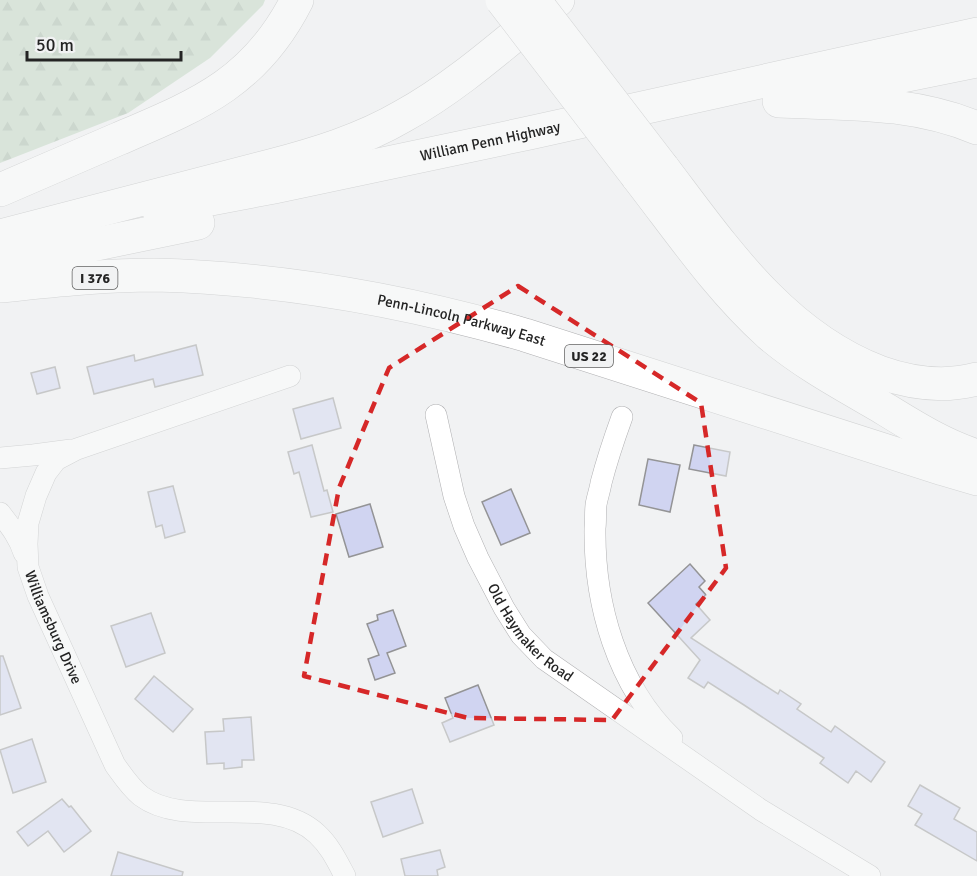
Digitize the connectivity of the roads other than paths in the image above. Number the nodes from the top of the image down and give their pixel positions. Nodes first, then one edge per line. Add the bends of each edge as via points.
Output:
1 (297, 0) edge
2 (502, 0) edge
3 (534, 0) edge
4 (558, 0) edge
5 (977, 34) edge
6 (977, 61) edge
7 (779, 101) junction
8 (977, 128) edge
9 (650, 172) junction
10 (0, 190) edge
11 (0, 237) edge
12 (0, 264) edge
13 (190, 277) joint
14 (0, 286) edge
15 (290, 376) dead end
16 (977, 379) edge
17 (845, 386) junction
18 (977, 396) edge
19 (436, 415) dead end
20 (622, 417) dead end
21 (77, 448) junction
22 (977, 456) edge
23 (0, 458) edge
24 (977, 479) edge
25 (0, 513) edge
26 (28, 567) junction
27 (626, 672) junction
28 (603, 700) junction
29 (717, 779) junction
30 (345, 876) edge
31 (870, 876) edge

1 - 10 highway via 281,28 254,61 207,98
2 - 9 highway, bridge
3 - 9 highway, bridge
4 - 11 highway via 429,101 356,139 281,163
5 - 11 highway, William Penn Highway via 263,189
6 - 7 highway, William Penn Highway
7 - 8 highway via 910,108
7 - 12 highway, William Penn Highway
9 - 16 highway via 759,288 832,349 869,368 913,382 943,384
9 - 17 highway via 704,263 748,314 794,353
13 - 14 highway, Penn-Lincoln Parkway East / I 376 via 114,276
13 - 24 highway, Penn-Lincoln Parkway East / US 22 via 301,286 474,321
15 - 21 street, Williamsburg Drive
17 - 18 highway via 927,400
17 - 22 highway via 928,435
19 - 28 street, Old Haymaker Road via 464,526 504,608 544,659
20 - 27 street, Old Haymaker Road via 596,505 595,555 600,599 616,653
21 - 23 street
21 - 26 street, Williamsburg Drive via 56,460 36,496 28,523
25 - 26 street via 17,536
26 - 30 street, Williamsburg Drive via 115,765 127,782 143,797 177,811 261,813 302,823 327,845
27 - 28 street via 627,687 622,696
27 - 29 street, Old Haymaker Road via 660,727
28 - 29 street, Old Haymaker Road
29 - 31 street, Old Haymaker Road

